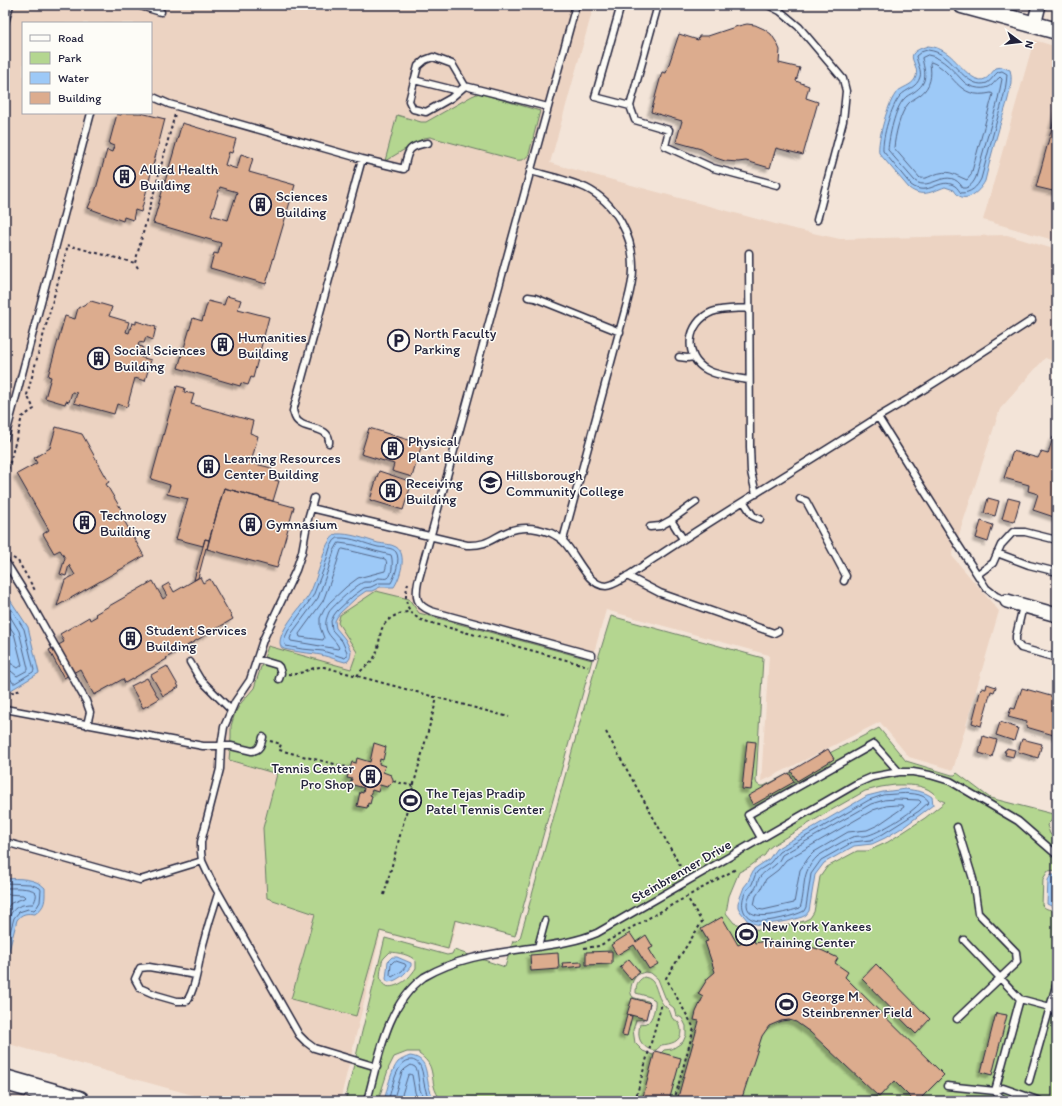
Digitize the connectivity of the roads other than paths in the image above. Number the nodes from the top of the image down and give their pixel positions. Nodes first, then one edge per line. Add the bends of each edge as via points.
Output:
1 (10, 5) edge
2 (137, 5) edge
3 (576, 5) edge
4 (620, 5) edge
5 (658, 5) edge
6 (768, 5) edge
7 (962, 5) edge
8 (1039, 5) edge
9 (161, 12) dead end
10 (5, 23) edge
11 (1034, 24) junction
12 (1057, 31) edge
13 (414, 80) junction
14 (465, 86) junction
15 (458, 91) junction
16 (152, 96) edge
17 (630, 106) junction
18 (548, 107) junction
19 (91, 114) edge
20 (428, 143) dead end
21 (362, 159) junction
22 (530, 171) junction
23 (777, 185) dead end
24 (817, 220) dead end
25 (749, 253) dead end
26 (528, 297) dead end
27 (749, 308) junction
28 (1032, 320) dead end
29 (620, 332) junction
30 (694, 356) junction
31 (679, 357) dead end
32 (749, 380) junction
33 (878, 417) junction
34 (5, 438) edge
35 (329, 443) dead end
36 (756, 494) junction
37 (314, 498) dead end
38 (800, 499) dead end
39 (696, 502) dead end
40 (744, 502) junction
41 (311, 508) junction
42 (760, 519) dead end
43 (670, 520) junction
44 (650, 527) dead end
45 (431, 536) junction
46 (683, 539) junction
47 (563, 540) junction
48 (1057, 540) edge
49 (997, 554) junction
50 (5, 562) edge
51 (1057, 572) edge
52 (978, 574) junction
53 (627, 576) junction
54 (844, 581) dead end
55 (1007, 601) joint
56 (1023, 606) junction
57 (1057, 615) edge
58 (778, 631) dead end
59 (592, 655) dead end
60 (1057, 658) edge
61 (257, 659) junction
62 (190, 662) dead end
63 (280, 676) road end
64 (5, 709) edge
65 (231, 710) junction
66 (87, 725) junction
67 (263, 738) road end
68 (221, 746) junction
69 (899, 772) junction
70 (957, 827) dead end
71 (761, 838) junction
72 (5, 842) edge
73 (1057, 855) edge
74 (202, 861) junction
75 (218, 894) junction
76 (545, 920) dead end
77 (964, 940) dead end
78 (538, 947) junction
79 (196, 975) junction
80 (1001, 978) junction
81 (1057, 982) edge
82 (1020, 999) junction
83 (1050, 1007) junction
84 (957, 1019) dead end
85 (376, 1066) junction
86 (5, 1080) edge
87 (1029, 1081) dead end
88 (947, 1086) dead end
89 (995, 1091) junction
90 (1016, 1093) junction
91 (79, 1101) edge
92 (367, 1101) edge
93 (1008, 1101) edge
94 (1013, 1101) edge
95 (1040, 1101) edge

1 - 10 lane
2 - 9 lane
3 - 18 lane
4 - 17 lane via 595,97
5 - 17 lane
6 - 24 lane via 780,11 799,27 843,79 846,91 843,121
7 - 11 street
8 - 11 street
11 - 12 street
13 - 14 lane via 418,66 433,57 452,64
13 - 15 lane
13 - 15 lane via 409,101 413,109 426,112 451,98
14 - 15 lane
14 - 18 lane
16 - 21 lane via 177,107
17 - 23 lane via 635,120 669,130 665,146 713,168
18 - 22 lane
19 - 34 lane
20 - 21 lane via 417,145 408,151 404,169
21 - 35 lane via 293,411 298,421 327,434
22 - 29 lane via 572,182 595,193 609,204 626,230 632,250 633,271
22 - 45 lane
25 - 27 lane
26 - 29 lane
27 - 30 lane via 726,309 704,316 692,332 690,343
27 - 32 lane
28 - 33 lane
29 - 47 lane
30 - 31 lane
30 - 32 lane via 707,370
32 - 36 lane via 751,472
33 - 36 lane
33 - 52 lane
36 - 40 lane
37 - 41 lane
38 - 54 lane via 806,501 846,576
39 - 43 lane
40 - 42 lane via 753,516
40 - 46 lane
41 - 45 lane
41 - 61 lane via 296,570 263,640
43 - 44 lane via 660,526
43 - 46 lane
45 - 47 lane via 475,545 516,529 530,528
45 - 59 lane via 417,587 418,602 424,608
46 - 53 lane
47 - 53 lane via 586,574 600,584 610,585
48 - 49 lane via 1025,532 1013,532
49 - 51 lane
49 - 52 lane via 993,563
50 - 66 lane via 86,701 90,712
52 - 55 lane via 986,588
53 - 58 lane via 660,593 774,633
55 - 56 street
56 - 57 street
56 - 60 lane via 1016,642 1020,648
61 - 63 lane via 280,667
61 - 65 lane via 248,685
62 - 65 lane via 200,679
64 - 66 lane
65 - 68 lane via 224,727
66 - 68 lane via 203,746
67 - 68 lane via 260,747 252,751
68 - 74 lane via 220,769 201,842
69 - 71 lane, Steinbrenner Drive via 872,777 856,784
69 - 71 lane via 874,744 748,816
69 - 73 lane, Steinbrenner Drive via 913,772 950,781 1018,821
70 - 80 lane via 973,879 978,914 1016,952 1017,962
71 - 78 lane, Steinbrenner Drive via 597,933 566,943
72 - 74 lane via 140,880
74 - 75 lane
75 - 79 lane
75 - 85 lane via 299,1035 314,1048
76 - 78 lane
77 - 80 lane
78 - 85 lane, Steinbrenner Drive via 455,962 420,980 393,1014
79 - 79 lane via 187,1001 156,995 140,988 135,979 140,968 149,967
80 - 82 lane
80 - 84 lane
81 - 83 lane
82 - 83 lane
82 - 89 lane
83 - 87 lane
85 - 92 lane, Steinbrenner Drive
86 - 91 main road
88 - 89 lane
89 - 90 lane via 1003,1088
89 - 93 lane via 998,1096
90 - 94 lane
90 - 95 lane

